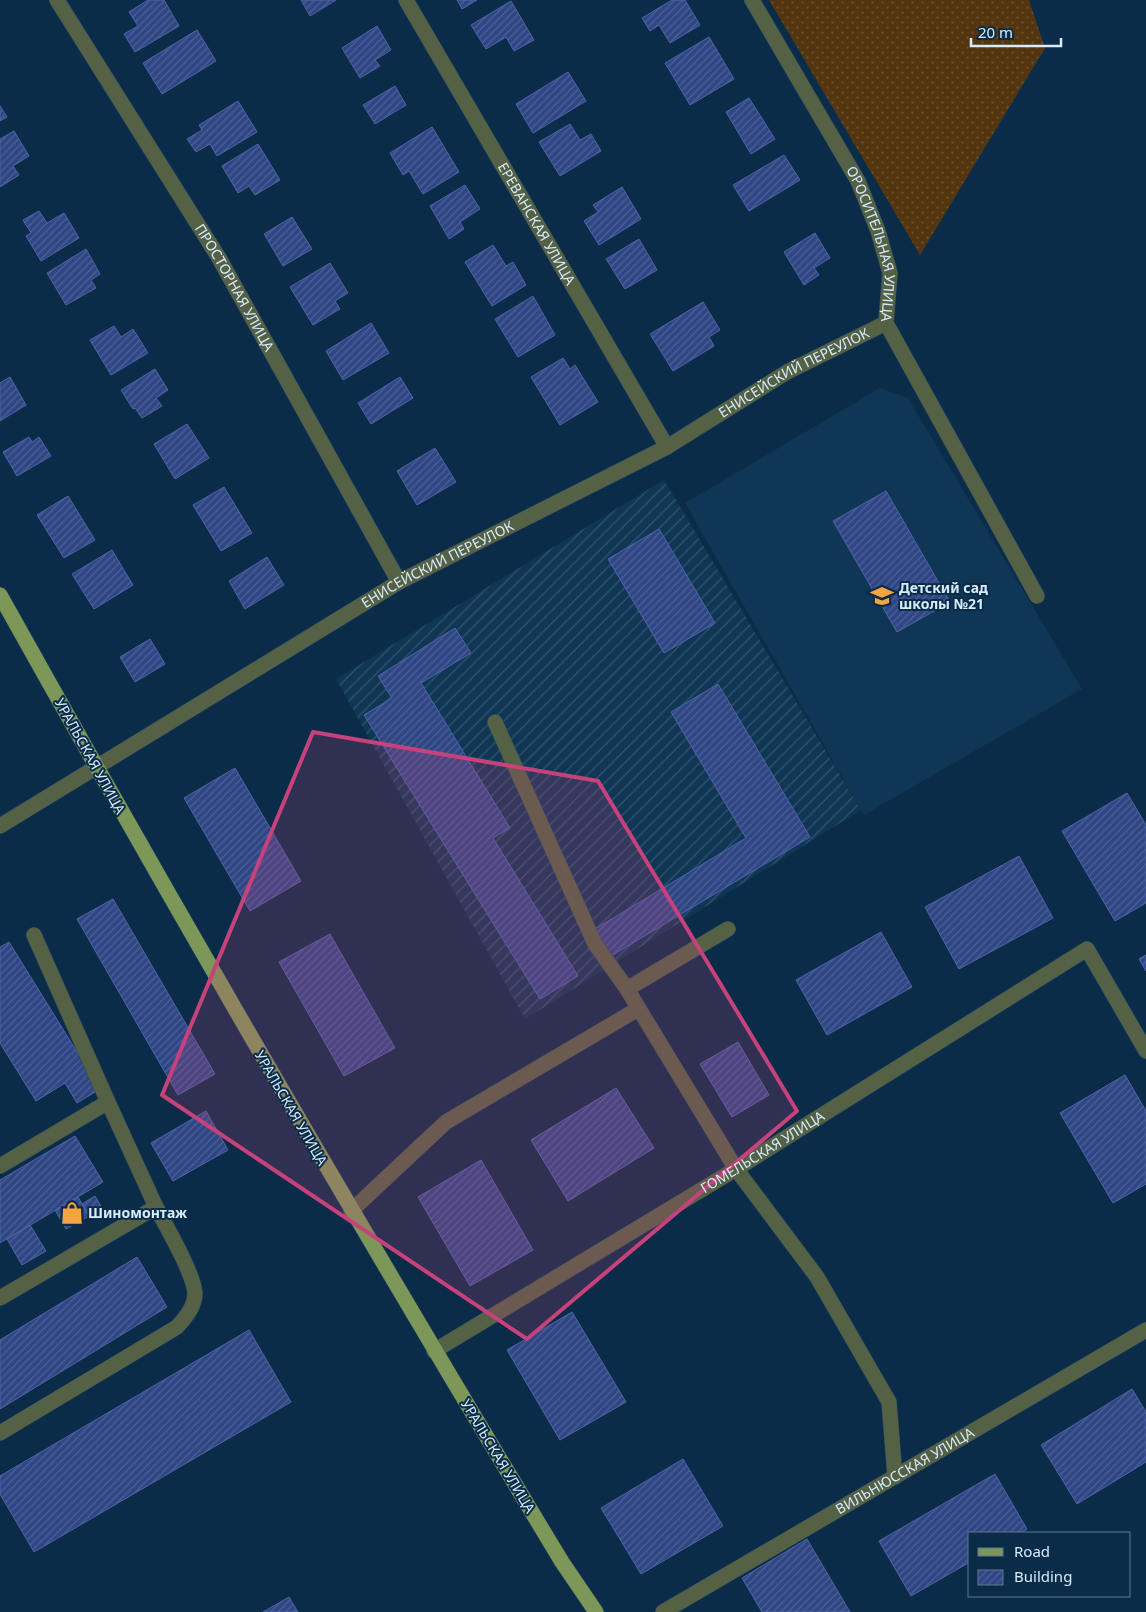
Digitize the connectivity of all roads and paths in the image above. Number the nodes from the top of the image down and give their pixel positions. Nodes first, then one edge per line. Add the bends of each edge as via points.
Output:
1 (57, 0) edge
2 (406, 0) edge
3 (752, 0) edge
4 (886, 323) junction
5 (667, 447) junction
6 (399, 582) junction
7 (0, 595) edge
8 (1037, 596) dead end
9 (495, 722) dead end
10 (95, 766) junction
11 (0, 826) edge
12 (728, 929) dead end
13 (34, 935) dead end
14 (627, 989) junction
15 (638, 1009) junction
16 (1146, 1052) edge
17 (108, 1102) junction
18 (0, 1166) edge
19 (736, 1168) junction
20 (156, 1207) junction
21 (351, 1211) junction
22 (0, 1298) edge
23 (1146, 1330) edge
24 (434, 1351) junction
25 (0, 1433) edge
26 (895, 1476) junction
27 (596, 1612) edge
28 (663, 1612) edge

1 - 6 street, ПРОСТОРНАЯ УЛИЦА via 219,258
2 - 5 street, ЕРЕВАНСКАЯ УЛИЦА
3 - 4 street, ОРОСИТЕЛЬНАЯ УЛИЦА via 858,181 890,273
4 - 5 street, ЕНИСЕЙСКИЙ ПЕРЕУЛОК via 787,372
4 - 8 street, ОРОСИТЕЛЬНАЯ УЛИЦА
5 - 6 street, ЕНИСЕЙСКИЙ ПЕРЕУЛОК
6 - 10 street, ЕНИСЕЙСКИЙ ПЕРЕУЛОК
7 - 10 main road, УРАЛЬСКАЯ УЛИЦА
9 - 14 street via 595,944
10 - 11 street, ЕНИСЕЙСКИЙ ПЕРЕУЛОК
10 - 21 main road, УРАЛЬСКАЯ УЛИЦА
12 - 14 street
13 - 17 street
14 - 15 street
15 - 19 street
15 - 21 street via 446,1122
16 - 19 street, ГОМЕЛЬСКАЯ УЛИЦА via 1088,949
17 - 18 street
17 - 20 street
19 - 24 street, ГОМЕЛЬСКАЯ УЛИЦА
19 - 26 street via 817,1277 889,1402
20 - 22 street
20 - 25 street via 191,1279 195,1295 190,1313 177,1327
21 - 24 main road, УРАЛЬСКАЯ УЛИЦА
23 - 26 street, ВИЛЬНЮССКАЯ УЛИЦА
24 - 27 main road, УРАЛЬСКАЯ УЛИЦА via 562,1562
26 - 28 street, ВИЛЬНЮССКАЯ УЛИЦА

